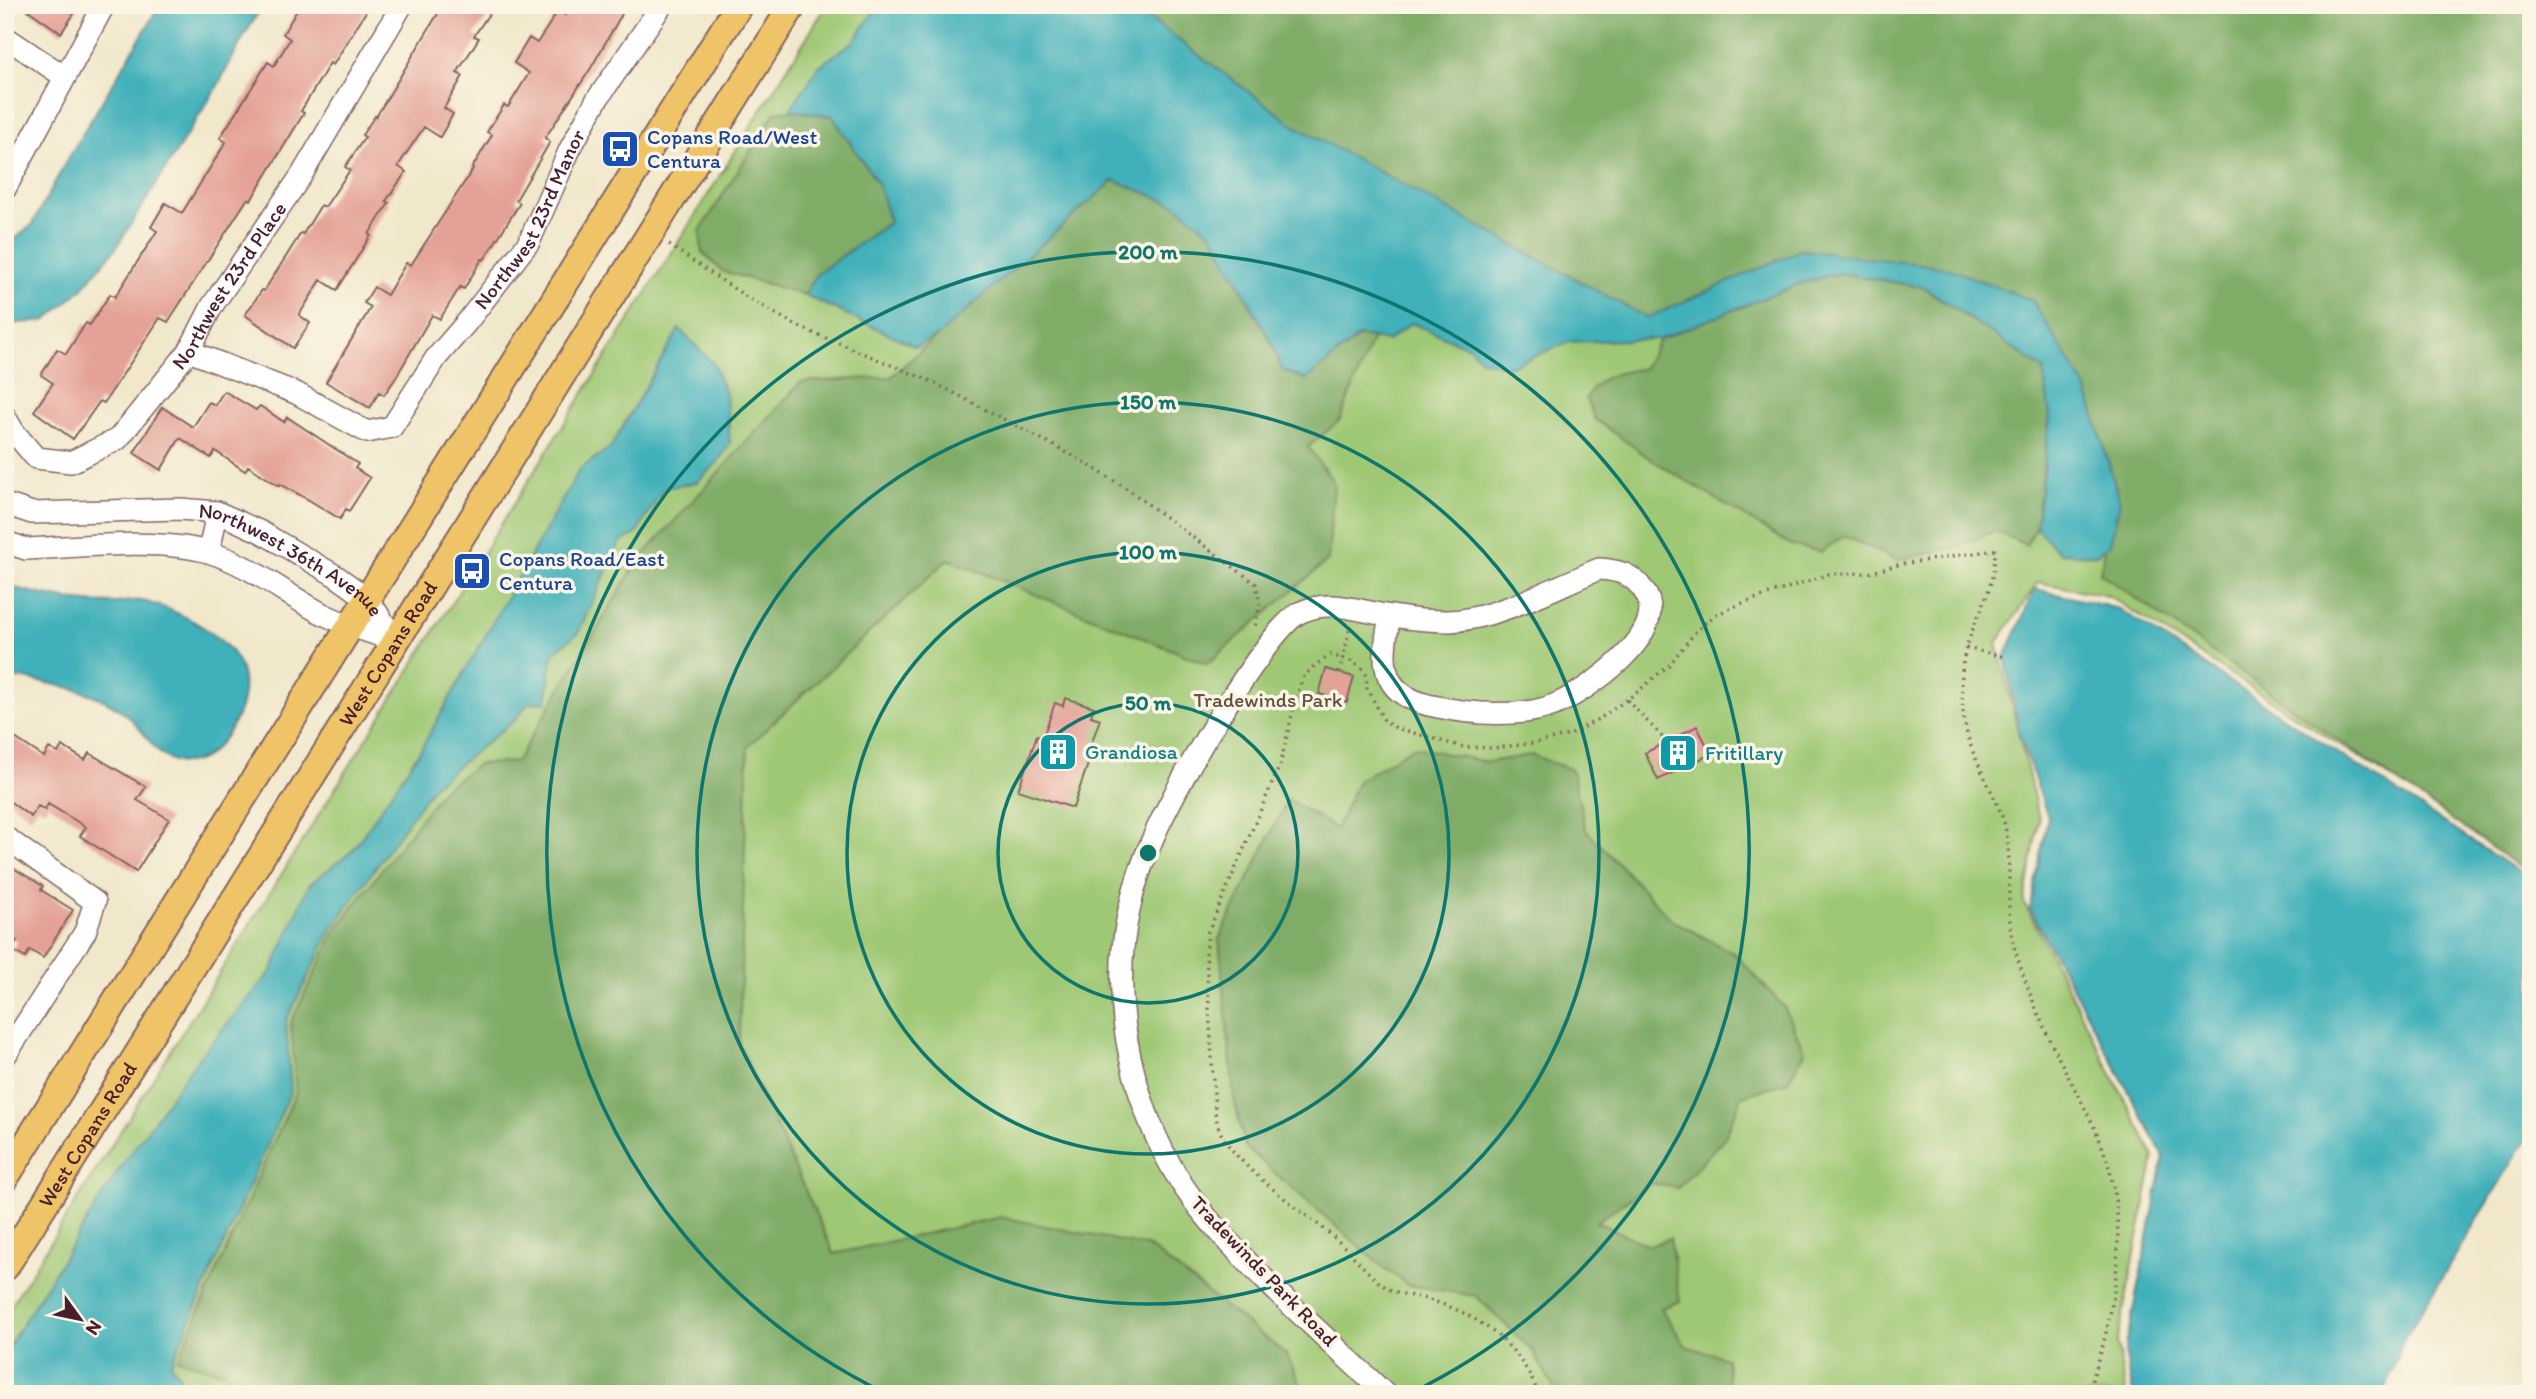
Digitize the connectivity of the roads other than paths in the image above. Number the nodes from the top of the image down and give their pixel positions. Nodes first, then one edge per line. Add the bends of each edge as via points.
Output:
1 (104, 5) edge
2 (402, 5) edge
3 (663, 5) edge
4 (740, 5) edge
5 (793, 5) edge
6 (5, 37) edge
7 (65, 77) junction
8 (660, 132) junction
9 (699, 157) junction
10 (5, 189) edge
11 (189, 351) junction
12 (5, 417) edge
13 (5, 504) edge
14 (217, 512) junction
15 (5, 542) edge
16 (209, 552) junction
17 (368, 599) junction
18 (1390, 616) junction
19 (351, 626) junction
20 (396, 641) junction
21 (5, 837) edge
22 (5, 1056) edge
23 (5, 1178) edge
24 (5, 1267) edge
25 (1385, 1394) edge

1 - 7 street
2 - 11 street, Northwest 23rd Place via 300,176 212,306
3 - 11 street, Northwest 23rd Manor via 596,101 529,242 436,358 392,428 367,432 296,393
4 - 8 main road
5 - 9 main road, West Copans Road
6 - 7 street
7 - 10 street
8 - 9 main road
8 - 17 main road
9 - 20 main road, West Copans Road
11 - 12 street, Northwest 23rd Place via 118,439 71,462 36,458
13 - 14 street, Northwest 36th Avenue via 32,513
14 - 16 street
14 - 17 street, Northwest 36th Avenue via 261,532
15 - 16 street, Northwest 36th Avenue via 26,549 174,545
16 - 19 street, Northwest 36th Avenue via 246,567
17 - 19 main road
17 - 20 street, Northwest 36th Avenue
18 - 18 street, Tradewinds Park Road via 1385,667 1403,695 1423,705 1507,713 1552,706 1587,688 1632,648 1650,612 1647,595 1637,581 1618,570 1599,569 1488,617 1448,621
18 - 25 street, Tradewinds Park Road via 1322,605 1297,613 1278,631 1166,809 1128,911 1123,964 1124,1021 1134,1076 1152,1128 1179,1178 1208,1218 1282,1296
19 - 20 street, Northwest 36th Avenue
19 - 23 main road
20 - 24 main road, West Copans Road
21 - 22 street via 95,902 85,932

